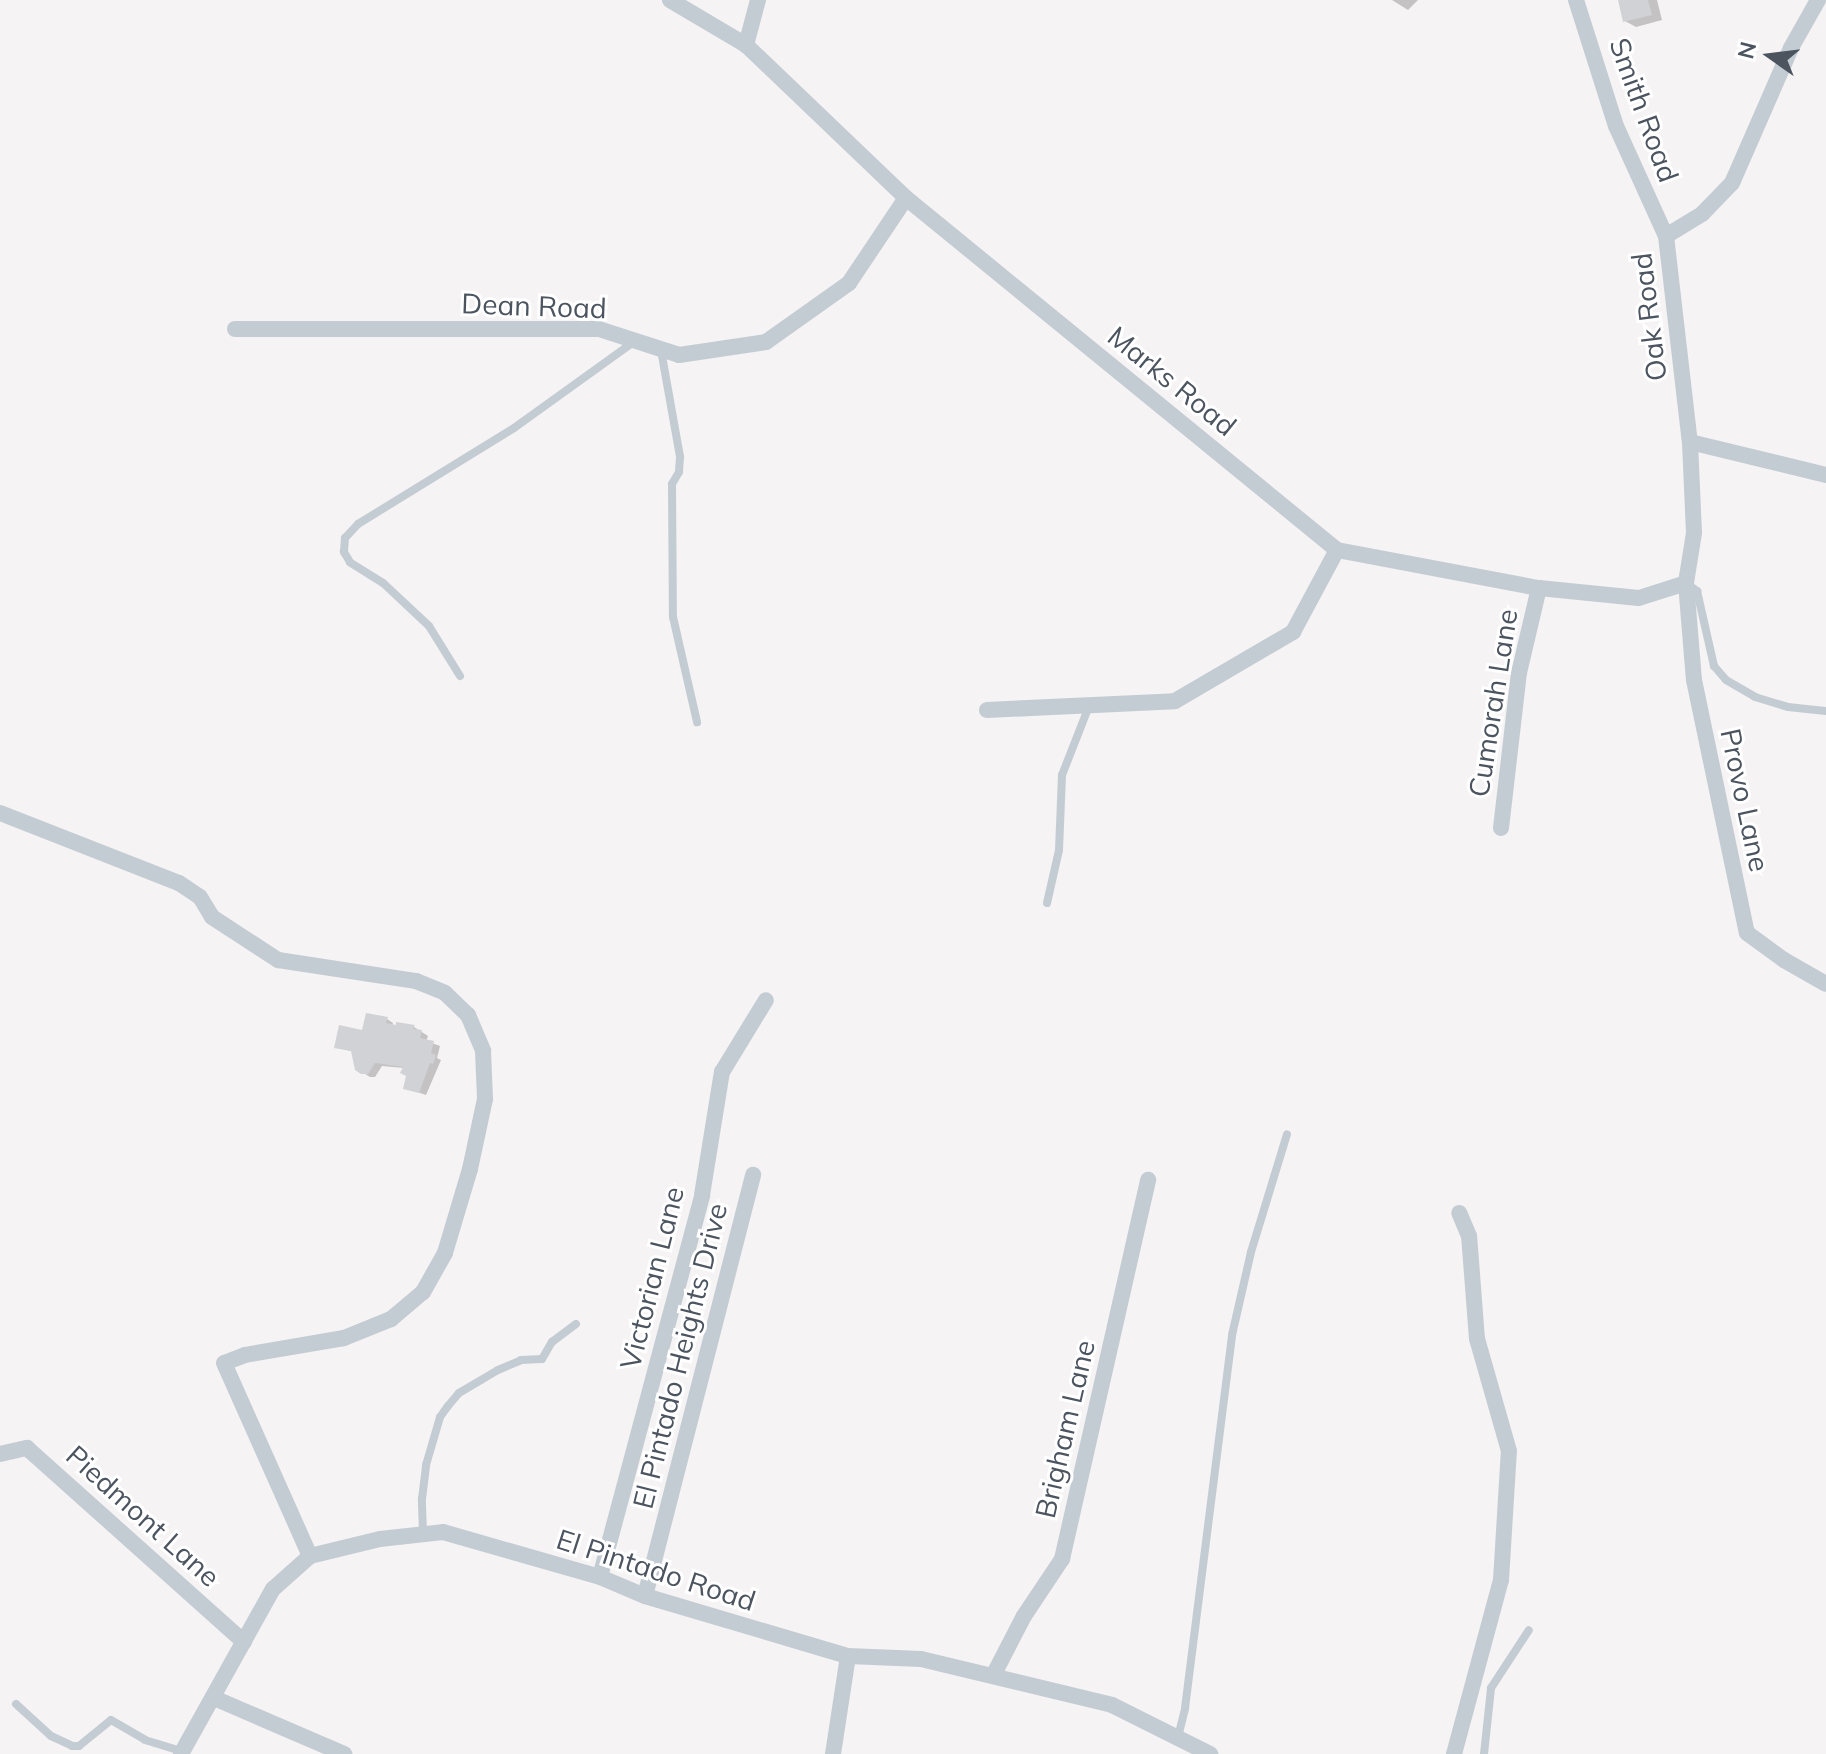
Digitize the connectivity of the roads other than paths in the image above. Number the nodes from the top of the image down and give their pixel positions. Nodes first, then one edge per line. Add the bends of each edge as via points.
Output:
1 (670, 0) edge
2 (758, 0) edge
3 (1576, 0) edge
4 (1818, 0) edge
5 (746, 45) junction
6 (906, 198) junction
7 (1666, 236) junction
8 (235, 329) dead end
9 (636, 341) junction
10 (661, 349) junction
11 (1690, 442) junction
12 (1826, 475) edge
13 (1337, 550) junction
14 (1686, 583) junction
15 (1539, 588) junction
16 (460, 676) dead end
17 (1089, 705) junction
18 (987, 710) dead end
19 (1826, 711) edge
20 (697, 722) dead end
21 (0, 813) edge
22 (1501, 828) dead end
23 (1047, 903) dead end
24 (1826, 984) edge
25 (766, 1000) dead end
26 (1287, 1134) dead end
27 (753, 1175) dead end
28 (1148, 1180) dead end
29 (1459, 1213) dead end
30 (576, 1324) dead end
31 (0, 1454) edge
32 (423, 1534) junction
33 (310, 1556) junction
34 (600, 1577) junction
35 (645, 1596) junction
36 (1529, 1630) dead end
37 (244, 1642) junction
38 (848, 1656) junction
39 (994, 1674) junction
40 (214, 1698) junction
41 (16, 1704) dead end
42 (1177, 1738) junction
43 (182, 1752) edge
44 (344, 1754) edge
45 (833, 1754) edge
46 (1210, 1754) edge
47 (1454, 1754) edge
48 (1484, 1754) edge

1 - 5 street, Marks Road
2 - 5 street
3 - 7 street, Smith Road via 1616,126
4 - 7 street, Oak Road via 1791,48 1732,183 1702,214
5 - 6 street, Marks Road
6 - 10 street, Dean Road via 849,283 766,342 679,355
6 - 13 street, Marks Road
7 - 11 street, Oak Road
8 - 9 street, Dean Road via 599,329
9 - 10 street, Dean Road
9 - 16 lane via 490,443 358,524 345,538 350,562 383,583 429,626
10 - 20 lane via 680,457 672,484 673,617
11 - 12 street
11 - 14 street, Oak Road via 1694,533
13 - 15 street, Marks Road
13 - 17 street via 1293,632 1175,701
14 - 15 street, Marks Road via 1639,598
14 - 19 lane via 1697,591 1714,666 1726,680 1755,697
14 - 24 street, Provo Lane via 1694,680 1747,933
15 - 22 street, Cumorah Lane via 1519,673
17 - 18 street
17 - 23 lane via 1062,775 1059,850
21 - 33 street via 179,883 200,897 212,917 278,960 403,979 445,993 468,1015 483,1051 485,1099 445,1253 423,1292 391,1319 344,1338 224,1363
25 - 34 street, Victorian Lane via 722,1072 702,1195
26 - 42 lane via 1232,1335
27 - 35 street, El Pintado Heights Drive
28 - 39 street, Brigham Lane via 1062,1559
29 - 47 street via 1469,1236 1477,1339 1509,1451 1501,1580
30 - 32 lane via 552,1342 542,1359 521,1360 498,1370 459,1393 448,1406 426,1465
31 - 37 street, Piedmont Lane via 27,1448
32 - 33 street, El Pintado Road
32 - 34 street, El Pintado Road via 443,1532
33 - 37 street, El Pintado Road via 273,1589
34 - 35 street, El Pintado Road
35 - 38 street, El Pintado Road
36 - 48 lane via 1491,1688
37 - 40 street, El Pintado Road
38 - 39 street, El Pintado Road via 921,1659
38 - 45 street
39 - 42 street, El Pintado Road via 1112,1705
40 - 43 street, El Pintado Road
40 - 44 street
41 - 43 lane via 51,1736 72,1746 111,1720 145,1740
42 - 46 street, El Pintado Road

